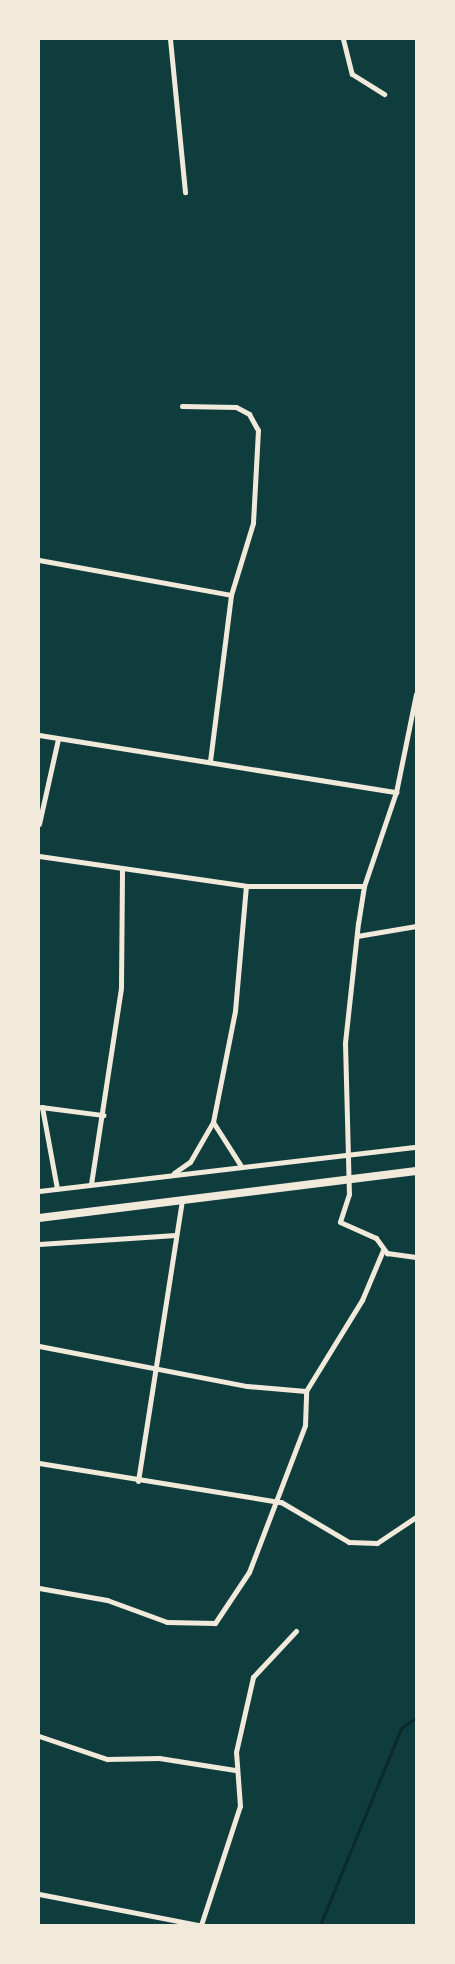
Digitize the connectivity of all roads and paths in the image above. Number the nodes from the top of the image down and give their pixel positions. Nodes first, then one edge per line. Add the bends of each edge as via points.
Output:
1 (170, 39) edge
2 (343, 39) edge
3 (384, 94) dead end
4 (185, 192) dead end
5 (182, 406) dead end
6 (39, 560) edge
7 (231, 595) junction
8 (416, 694) edge
9 (39, 735) edge
10 (58, 739) junction
11 (210, 762) junction
12 (396, 792) junction
13 (39, 824) edge
14 (39, 856) edge
15 (122, 868) junction
16 (246, 886) junction
17 (364, 886) junction
18 (416, 926) edge
19 (357, 936) junction
20 (41, 1107) edge
21 (103, 1115) junction
22 (213, 1122) junction
23 (416, 1147) edge
24 (347, 1156) junction
25 (241, 1166) junction
26 (416, 1171) edge
27 (172, 1174) junction
28 (348, 1179) junction
29 (92, 1184) junction
30 (57, 1190) junction
31 (39, 1191) edge
32 (183, 1197) junction
33 (39, 1218) edge
34 (176, 1235) junction
35 (39, 1244) edge
36 (383, 1250) junction
37 (416, 1257) edge
38 (39, 1346) edge
39 (155, 1365) junction
40 (306, 1391) junction
41 (39, 1463) edge
42 (138, 1481) junction
43 (274, 1501) junction
44 (416, 1517) edge
45 (39, 1588) edge
46 (296, 1631) dead end
47 (39, 1736) edge
48 (235, 1770) junction
49 (39, 1894) edge
50 (200, 1925) edge

1 - 4 street
2 - 3 street via 352,74
5 - 7 street via 236,407 249,414 258,430 253,523
6 - 7 street
7 - 11 street
8 - 12 street
9 - 10 street
10 - 11 street
10 - 13 street
11 - 12 street
12 - 17 street
14 - 15 street
15 - 16 street
15 - 21 street via 124,942
16 - 17 street
16 - 22 street via 235,1011
17 - 19 street
18 - 19 street
19 - 24 street via 347,1009
20 - 21 street
20 - 30 street
21 - 29 street
22 - 25 street
22 - 27 street via 190,1162
23 - 24 street
24 - 25 street
24 - 28 street
25 - 27 street
26 - 28 highway
27 - 29 street
28 - 32 highway
28 - 36 street via 350,1194 340,1222 376,1238
29 - 30 street
30 - 31 street
32 - 33 highway
32 - 34 street
34 - 35 street
34 - 39 street
36 - 37 street
36 - 40 street via 362,1300
38 - 39 street
39 - 40 street via 247,1386
39 - 42 street
40 - 43 street via 305,1425
41 - 42 street
42 - 43 street
43 - 44 street via 362,1544 388,1538
43 - 45 street via 246,1578 215,1623 174,1624 107,1600
46 - 48 street via 253,1677
47 - 48 street via 106,1759 159,1758
48 - 50 street via 241,1784 240,1806
49 - 50 street

